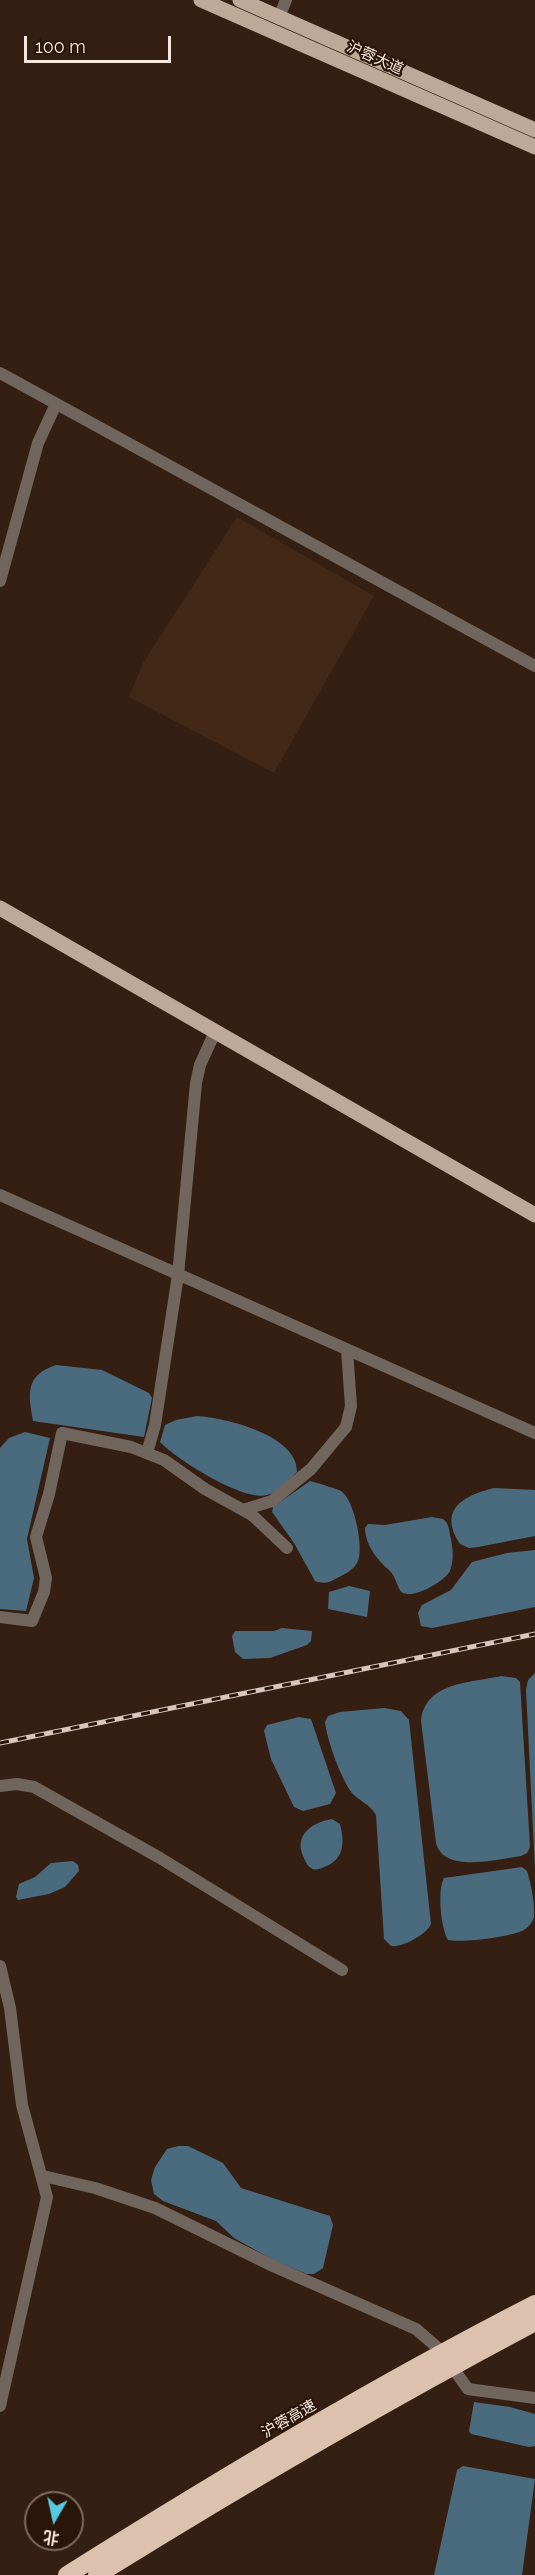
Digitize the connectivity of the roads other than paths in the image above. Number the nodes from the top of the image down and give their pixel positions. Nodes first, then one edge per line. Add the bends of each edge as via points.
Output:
1 (201, 0) edge
2 (240, 0) edge
3 (286, 0) edge
4 (279, 17) junction
5 (535, 130) edge
6 (535, 147) edge
7 (0, 373) edge
8 (56, 404) junction
9 (0, 581) edge
10 (535, 666) edge
11 (0, 908) edge
12 (215, 1032) junction
13 (0, 1195) edge
14 (535, 1215) edge
15 (178, 1275) junction
16 (347, 1350) junction
17 (535, 1433) edge
18 (147, 1453) junction
19 (243, 1510) junction
20 (286, 1548) dead end
21 (0, 1617) edge
22 (0, 1786) edge
23 (0, 1966) edge
24 (342, 1970) dead end
25 (43, 2176) junction
26 (535, 2304) edge
27 (535, 2322) edge
28 (507, 2328) junction
29 (6, 2351) edge
30 (429, 2370) junction
31 (535, 2398) edge
32 (0, 2406) edge
33 (67, 2575) edge
34 (98, 2575) edge

1 - 6 main road, 沪蓉大道
2 - 4 main road, 沪蓉大道
3 - 4 street
4 - 5 main road, 沪蓉大道
7 - 8 street
8 - 9 street via 38,443
8 - 10 street
11 - 12 main road
12 - 14 main road
12 - 15 street via 196,1083
13 - 15 street
15 - 16 street
15 - 18 street via 155,1425
16 - 17 street
16 - 19 street via 351,1406 346,1427 330,1449 272,1501
18 - 19 street
18 - 21 street via 118,1443 62,1433 36,1537 45,1571 44,1592 32,1621
19 - 20 street
22 - 24 street via 34,1786
23 - 25 street via 10,2008 22,2104
25 - 29 street via 45,2207
25 - 31 street via 154,2208 416,2329 439,2349 468,2388
26 - 28 highway, 沪蓉高速
27 - 28 highway, 沪蓉高速
28 - 30 highway, 沪蓉高速
29 - 32 street
30 - 33 highway, 沪蓉高速 via 288,2440
30 - 34 highway, 沪蓉高速

